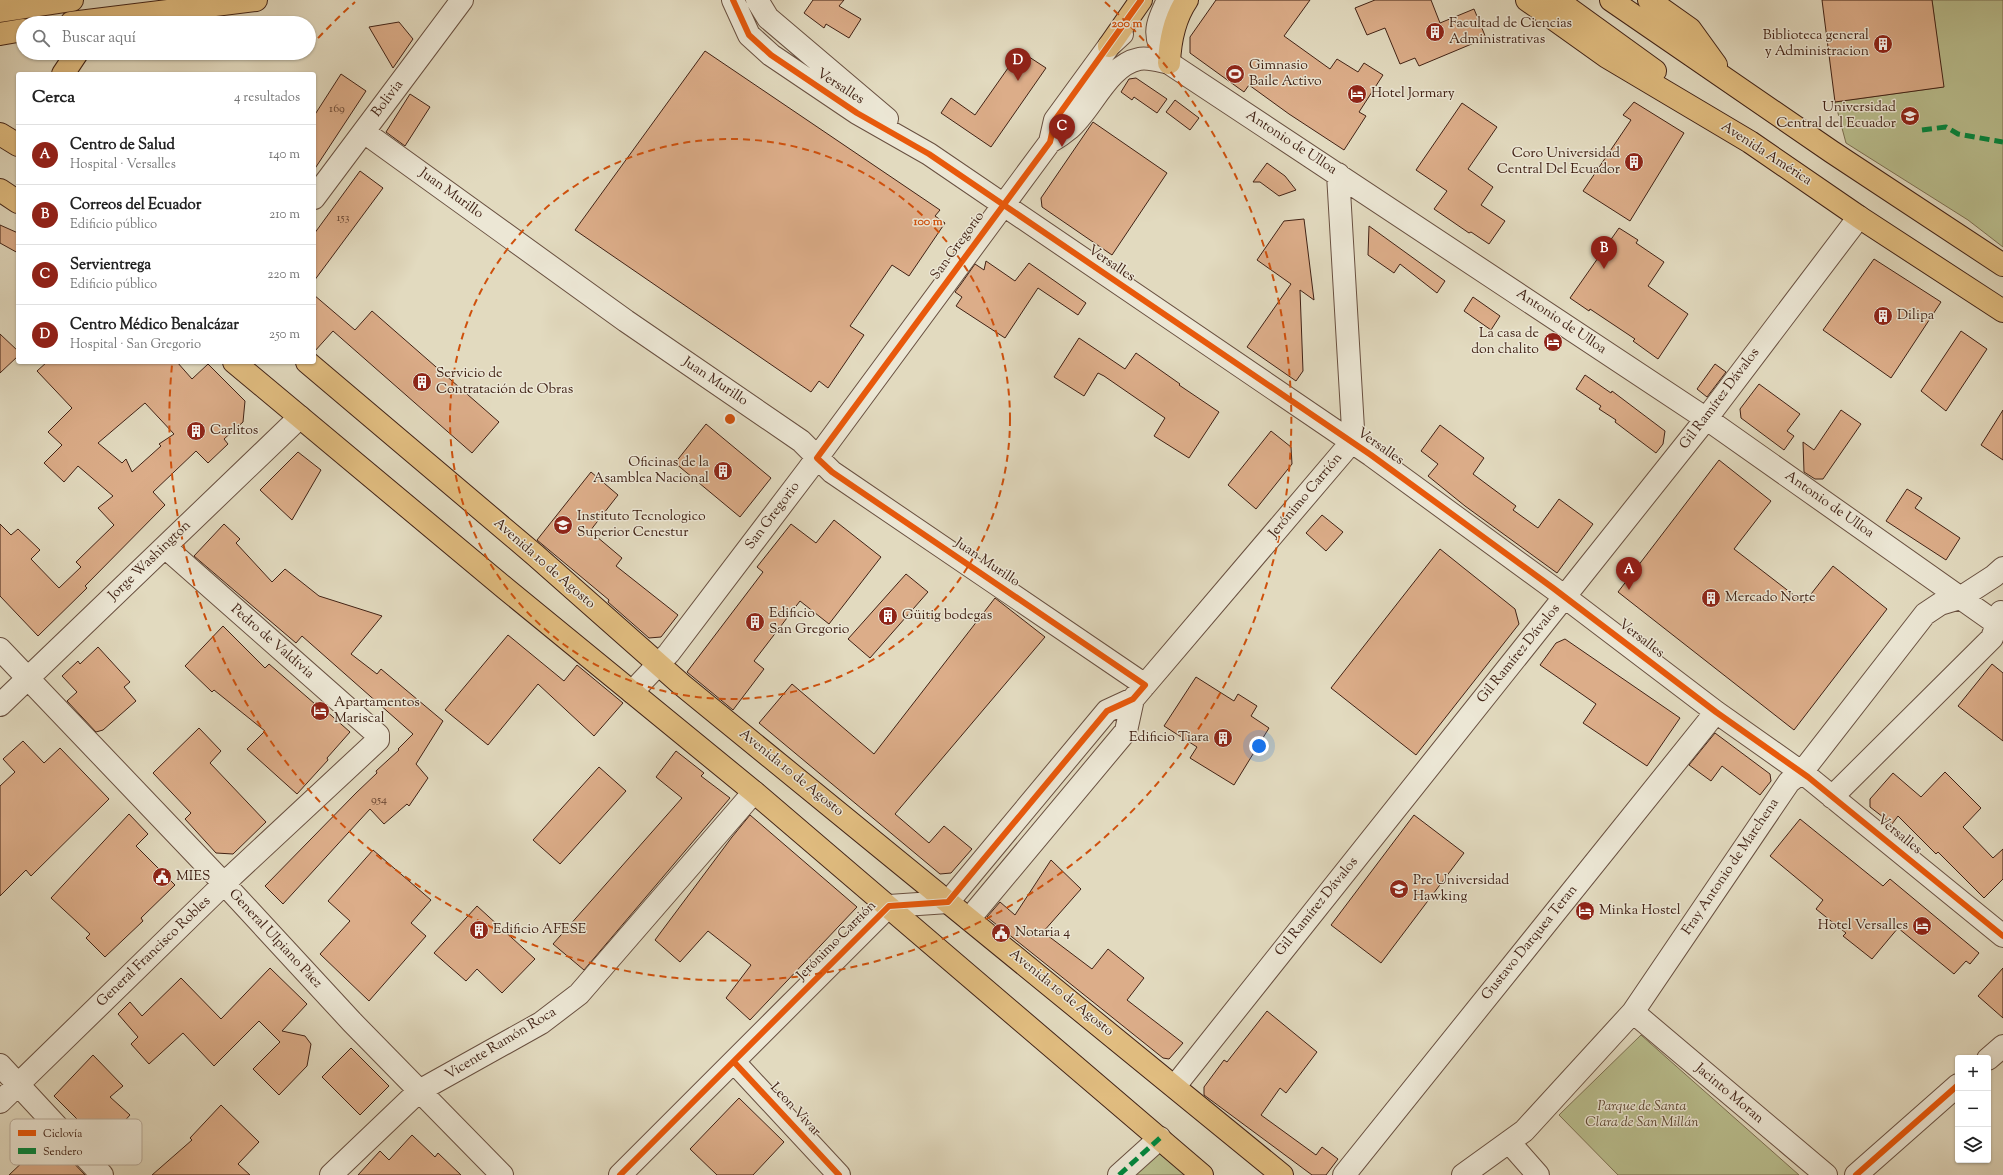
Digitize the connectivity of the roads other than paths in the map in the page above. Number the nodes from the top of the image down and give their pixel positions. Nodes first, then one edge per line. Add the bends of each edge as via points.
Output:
1 (256, 0) edge
2 (462, 0) edge
3 (733, 0) edge
4 (757, 0) edge
5 (1141, 0) edge
6 (1159, 0) edge
7 (1168, 0) edge
8 (1187, 0) edge
9 (1527, 0) edge
10 (1557, 0) edge
11 (1611, 0) edge
12 (1649, 0) edge
13 (63, 1) edge
14 (215, 5) junction
15 (0, 11) edge
16 (127, 16) edge
17 (197, 16) edge
18 (16, 31) edge
19 (0, 34) edge
20 (1109, 46) junction
21 (72, 60) edge
22 (1169, 63) junction
23 (64, 72) edge
24 (1724, 78) junction
25 (364, 132) junction
26 (0, 134) edge
27 (1050, 142) junction
28 (1750, 142) junction
29 (16, 144) edge
30 (929, 154) junction
31 (1338, 174) junction
32 (0, 190) edge
33 (316, 195) edge
34 (16, 201) edge
35 (1003, 205) junction
36 (1859, 217) junction
37 (2003, 265) edge
38 (2003, 311) edge
39 (236, 364) edge
40 (309, 364) edge
41 (300, 417) junction
42 (1706, 419) junction
43 (1351, 441) junction
44 (818, 458) junction
45 (165, 547) junction
46 (2003, 568) edge
47 (1565, 597) junction
48 (1960, 598) junction
49 (2001, 621) edge
50 (0, 650) edge
51 (659, 665) junction
52 (28, 678) junction
53 (632, 692) junction
54 (1139, 692) junction
55 (0, 705) edge
56 (1716, 712) junction
57 (378, 738) joint
58 (1802, 772) junction
59 (754, 792) junction
60 (1832, 796) junction
61 (224, 884) junction
62 (948, 902) junction
63 (889, 906) junction
64 (969, 919) junction
65 (2003, 936) edge
66 (1633, 1012) junction
67 (2003, 1046) edge
68 (1991, 1056) edge
69 (734, 1062) junction
70 (0, 1065) edge
71 (18, 1084) junction
72 (1175, 1086) junction
73 (1955, 1089) edge
74 (419, 1091) junction
75 (0, 1102) edge
76 (50, 1119) edge
77 (1160, 1138) junction
78 (1509, 1142) junction
79 (93, 1165) edge
80 (102, 1175) edge
81 (331, 1175) edge
82 (502, 1175) edge
83 (620, 1175) edge
84 (839, 1175) edge
85 (1119, 1175) edge
86 (1202, 1175) edge
87 (1282, 1175) edge
88 (1344, 1175) edge
89 (1464, 1175) edge
90 (1538, 1175) edge
91 (1826, 1175) edge
92 (1856, 1175) edge

1 - 14 main road
2 - 25 street, Bolivia
3 - 30 street, Versalles via 749,35 771,55 857,113
4 - 30 street, Versalles via 768,18
5 - 20 main road
6 - 20 street, San Gregorio
7 - 22 street via 1157,25 1157,34
8 - 22 main road via 1172,32
9 - 28 main road, Avenida América via 1607,56
10 - 28 main road
11 - 24 main road
12 - 24 main road via 1690,29
13 - 15 main road
14 - 16 main road
14 - 17 main road
18 - 19 main road
20 - 27 street, San Gregorio via 1054,120
21 - 23 main road
22 - 27 street, San Gregorio via 1138,59 1124,65 1111,77 1071,128
22 - 31 street, Antonio de Ulloa
24 - 37 main road
25 - 33 street, Bolivia
25 - 44 street, Juan Murillo via 626,321 801,441
26 - 29 main road
27 - 35 street, San Gregorio
28 - 36 main road, Avenida América
30 - 35 street, Versalles
31 - 42 street, Antonio de Ulloa
31 - 43 street, Jerónimo Carrión via 1353,429
32 - 34 main road
35 - 43 street, Versalles
35 - 44 street, San Gregorio
36 - 38 main road, Avenida América
36 - 42 street, Gil Ramírez Dávalos
39 - 41 main road
40 - 51 main road, Avenida 10 de Agosto via 535,555
41 - 45 street, Jorge Washington
41 - 53 main road
42 - 47 street, Gil Ramírez Dávalos
42 - 48 street, Antonio de Ulloa
43 - 47 street, Versalles
43 - 54 street, Jerónimo Carrión
44 - 51 street, San Gregorio
44 - 54 street, Juan Murillo via 832,472
45 - 52 street, Jorge Washington
45 - 57 street, Pedro de Valdivia
46 - 48 street, Fray Antonio de Marchena
47 - 56 street, Versalles
47 - 72 street, Gil Ramírez Dávalos
48 - 49 street, Antonio de Ulloa
48 - 58 street, Fray Antonio de Marchena via 1940,604 1925,614
49 - 60 street via 1992,638
50 - 52 street, General Ulpiano Páez
51 - 53 street, San Gregorio
51 - 62 main road, Avenida 10 de Agosto
52 - 55 street, Jorge Washington
52 - 61 street, General Ulpiano Páez
53 - 59 main road
54 - 62 street, Jerónimo Carrión via 1107,711
54 - 64 street, Jerónimo Carrión via 1126,730
56 - 58 street, Versalles
56 - 88 street, Gustavo Darquea Teran
57 - 61 street, General Francisco Robles
58 - 60 street, Versalles
58 - 66 street, Fray Antonio de Marchena via 1789,782
59 - 63 main road
59 - 74 street, Vicente Ramón Roca via 579,994 540,1023
60 - 65 street, Versalles
61 - 71 street, General Francisco Robles
61 - 74 street, General Ulpiano Páez
62 - 63 street, Jerónimo Carrión
62 - 64 main road, Avenida 10 de Agosto
63 - 69 street, Jerónimo Carrión
63 - 77 main road
64 - 72 main road, Avenida 10 de Agosto
66 - 78 street, Fray Antonio de Marchena via 1524,1132
66 - 91 street, Jacinto Moran
67 - 68 street
69 - 83 street, Jerónimo Carrión
69 - 84 street, Leon Vivar
70 - 71 street
71 - 75 street, General Francisco Robles
71 - 76 street
72 - 87 main road, Avenida 10 de Agosto
73 - 92 street
74 - 81 street, Vicente Ramón Roca
74 - 82 street, General Ulpiano Páez
77 - 85 street
77 - 86 main road
78 - 89 street, Fray Antonio de Marchena
78 - 90 street
79 - 80 street

